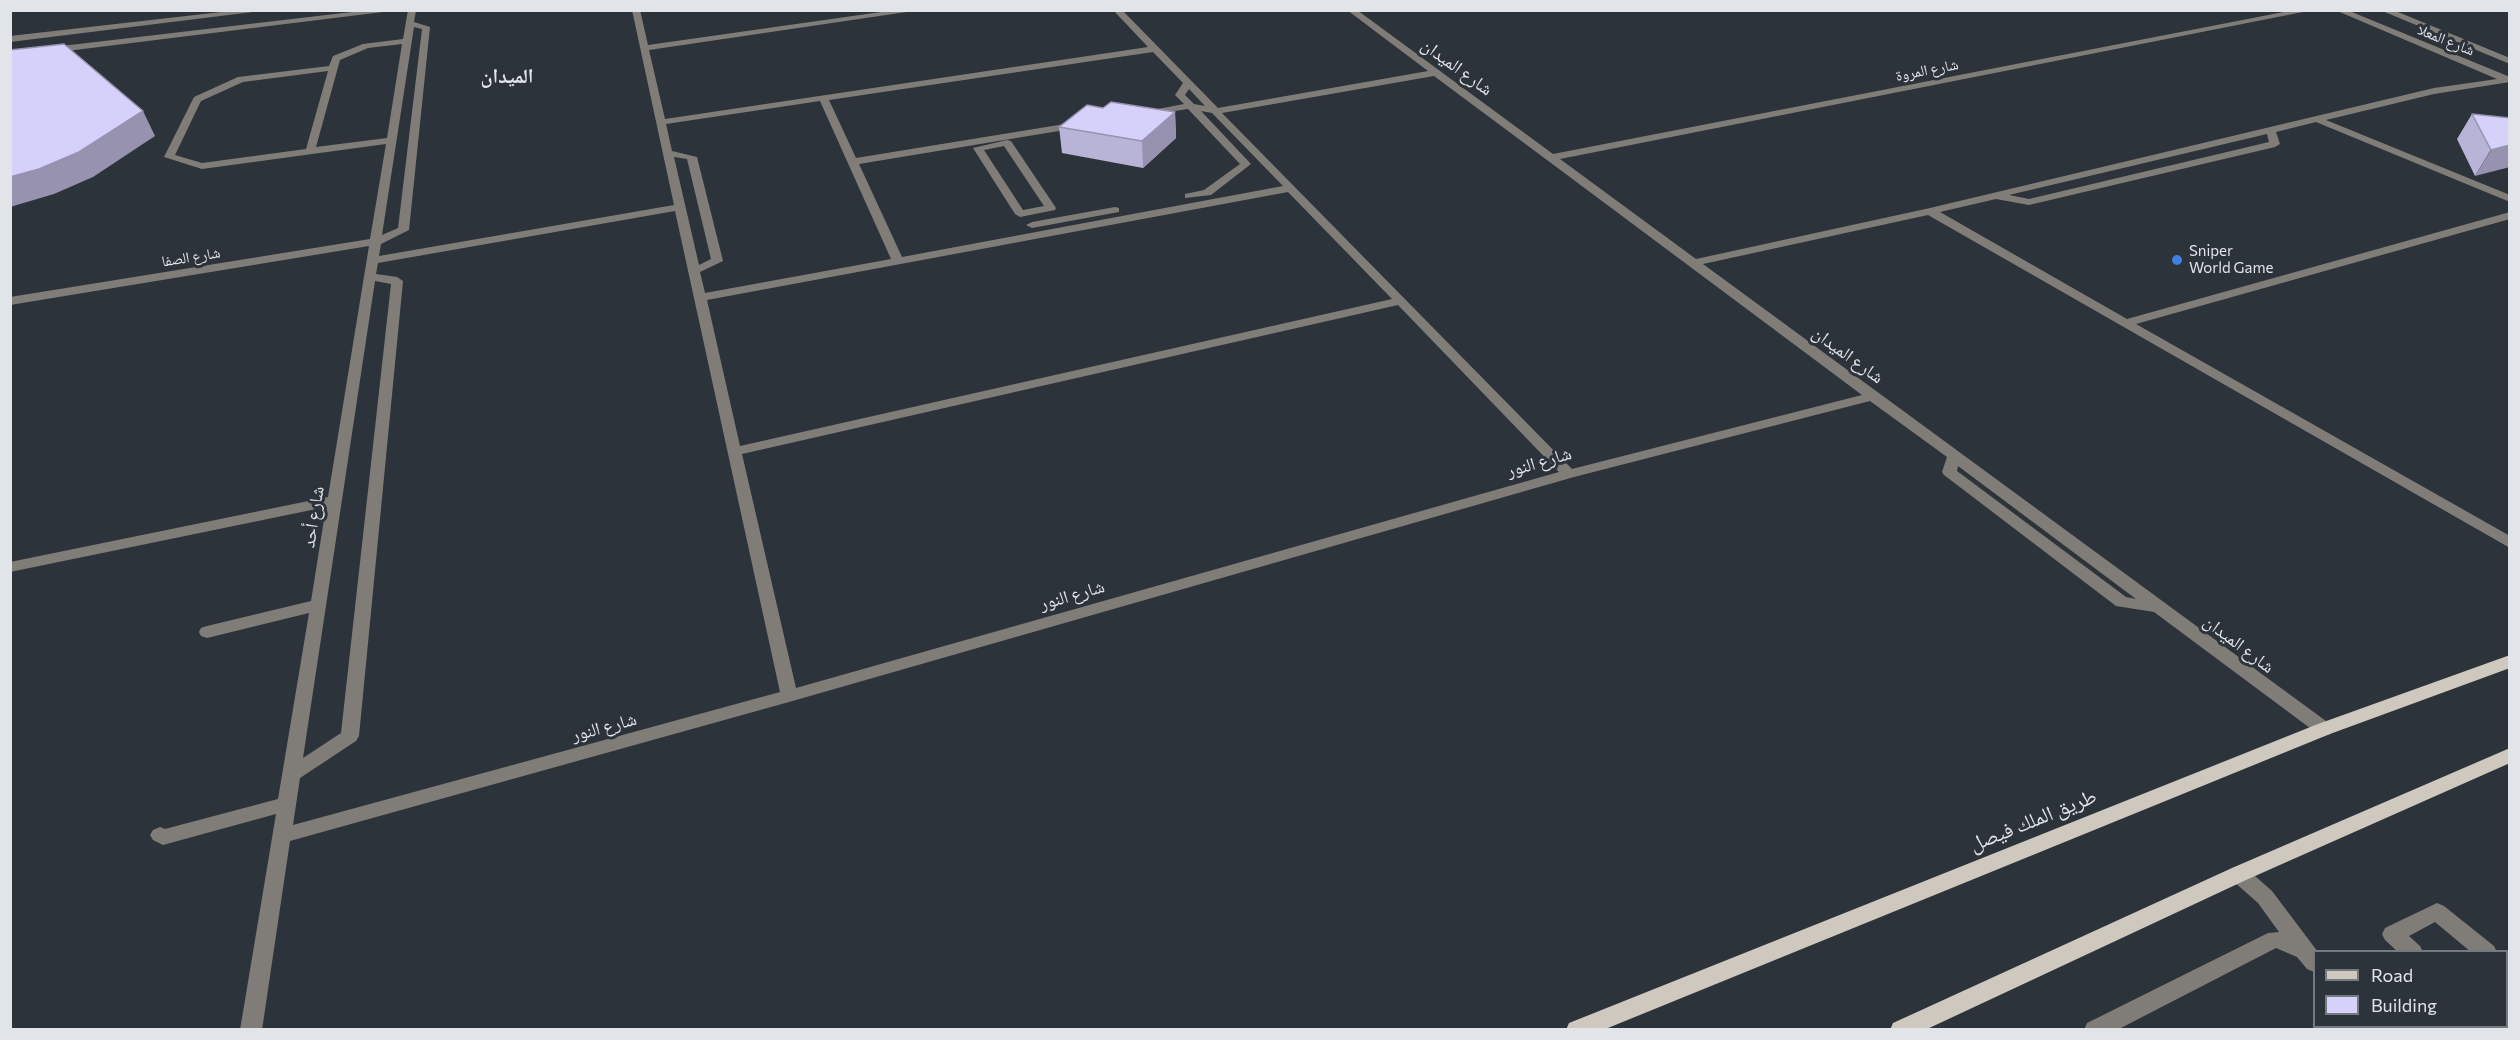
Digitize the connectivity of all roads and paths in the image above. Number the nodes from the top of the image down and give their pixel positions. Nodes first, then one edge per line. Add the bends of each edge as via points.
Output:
1 (265, 10) edge
2 (395, 10) edge
3 (636, 10) edge
4 (916, 10) edge
5 (1117, 10) edge
6 (1350, 10) edge
7 (2309, 10) edge
8 (2339, 10) edge
9 (2384, 10) edge
10 (411, 17) edge
11 (10, 39) edge
12 (407, 41) junction
13 (644, 48) junction
14 (1154, 49) junction
15 (10, 54) edge
16 (2510, 61) edge
17 (333, 68) junction
18 (1435, 74) junction
19 (2508, 80) edge
20 (1188, 84) junction
21 (823, 98) junction
22 (1191, 106) junction
23 (1215, 111) junction
24 (1132, 116) edge
25 (2319, 120) junction
26 (663, 122) junction
27 (1085, 124) edge
28 (391, 140) junction
29 (310, 151) junction
30 (668, 153) junction
31 (1551, 158) junction
32 (852, 162) junction
33 (1290, 188) junction
34 (2510, 199) edge
35 (680, 207) junction
36 (1034, 211) junction
37 (1930, 211) junction
38 (2510, 215) edge
39 (1030, 231) junction
40 (375, 242) junction
41 (372, 261) junction
42 (898, 261) junction
43 (1694, 263) junction
44 (694, 271) junction
45 (370, 277) junction
46 (699, 298) junction
47 (10, 301) edge
48 (1400, 301) junction
49 (2126, 323) junction
50 (1873, 396) junction
51 (734, 452) junction
52 (1569, 474) junction
53 (336, 500) junction
54 (2510, 543) edge
55 (10, 567) edge
56 (318, 605) junction
57 (207, 632) dead end
58 (2510, 661) edge
59 (789, 696) junction
60 (2324, 729) junction
61 (2510, 755) edge
62 (291, 775) junction
63 (286, 804) junction
64 (160, 835) dead end
65 (282, 836) junction
66 (2239, 874) junction
67 (2412, 950) edge
68 (2486, 950) edge
69 (2309, 956) edge
70 (251, 1029) edge
71 (1577, 1029) edge
72 (1901, 1029) edge
73 (2095, 1029) edge

1 - 11 street
2 - 15 street
3 - 13 street
4 - 13 street
5 - 14 street
6 - 18 street, شارع الميدان
7 - 31 street, شارع المروة
8 - 19 street, شارع المعلا
9 - 16 street, شارع المعلا
10 - 12 street, شارع أحد
10 - 40 street, شارع الصفا via 426,27 403,230
12 - 17 street via 366,46 336,58
12 - 28 street, شارع أحد
13 - 26 street
14 - 20 street
14 - 21 street
17 - 29 street
17 - 29 street via 241,79 197,99 169,157 202,166
18 - 23 street
18 - 31 street, شارع الميدان
19 - 25 street via 2434,91
20 - 22 street via 1180,95
20 - 23 street
21 - 26 street
21 - 32 street
22 - 23 street
22 - 24 street
22 - 39 street via 1246,164 1206,193
23 - 33 street
25 - 34 street
25 - 37 street via 2271,131 2274,144 2029,202 1994,196
26 - 30 street
27 - 32 street
28 - 29 street
28 - 40 street, شارع أحد
30 - 35 street
30 - 44 street via 692,157 717,261
31 - 43 street, شارع الميدان
32 - 42 street
33 - 39 street
33 - 48 street
35 - 41 street
35 - 44 street
36 - 36 street via 1051,208 1007,143 978,147 1020,214
36 - 39 street
37 - 43 street
37 - 49 street
38 - 49 street
39 - 42 street
40 - 41 street, شارع أحد
40 - 47 street, شارع الصفا
41 - 45 street, شارع أحد
42 - 46 street
43 - 50 street, شارع الميدان
44 - 46 street
45 - 53 street, شارع أحد
45 - 62 street via 397,281 350,736
46 - 51 street
48 - 51 street
48 - 52 street
49 - 54 street
50 - 52 street, شارع النور
50 - 60 street, شارع الميدان via 1954,456 1949,472 2122,602 2160,608
51 - 59 street
52 - 59 street, شارع النور
53 - 55 street
53 - 56 street, شارع أحد
56 - 57 street
56 - 62 street, شارع أحد
58 - 60 main road, طريق الملك فيصل
59 - 65 street, شارع النور
60 - 71 main road, طريق الملك فيصل
61 - 66 main road
62 - 63 street, شارع أحد
63 - 64 street
63 - 65 street, شارع أحد
65 - 70 street, شارع أحد
66 - 69 street via 2265,897
66 - 72 main road
67 - 68 street via 2392,934 2437,912
69 - 73 street via 2275,939

